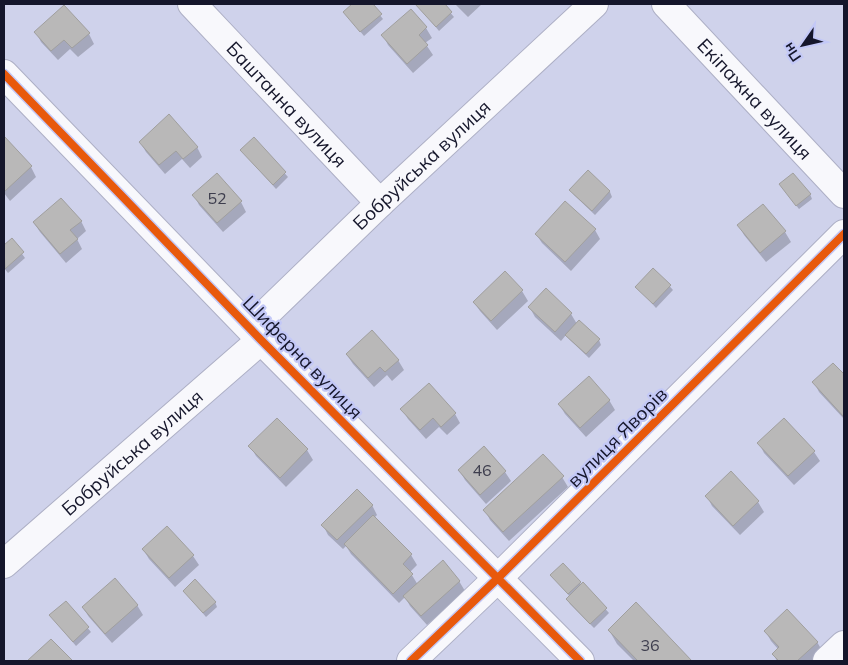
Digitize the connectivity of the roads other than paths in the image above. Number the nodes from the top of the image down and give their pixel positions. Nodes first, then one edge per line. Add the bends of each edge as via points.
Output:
1 (192, 4) edge
2 (594, 4) edge
3 (666, 4) edge
4 (4, 74) edge
5 (844, 194) edge
6 (380, 203) junction
7 (844, 234) edge
8 (256, 334) junction
9 (4, 564) edge
10 (498, 578) junction
11 (844, 645) edge
12 (411, 661) edge
13 (580, 661) edge
14 (828, 661) edge

1 - 6 street, Баштанна вулиця
2 - 6 street, Бобруйська вулиця
3 - 5 street, Екіпажна вулиця
4 - 8 street, Шиферна вулиця
6 - 8 street, Бобруйська вулиця
7 - 10 street, вулиця Яворів
8 - 9 street, Бобруйська вулиця
8 - 10 street, Шиферна вулиця
10 - 12 street, вулиця Яворів
10 - 13 street, Шиферна вулиця
11 - 14 street

